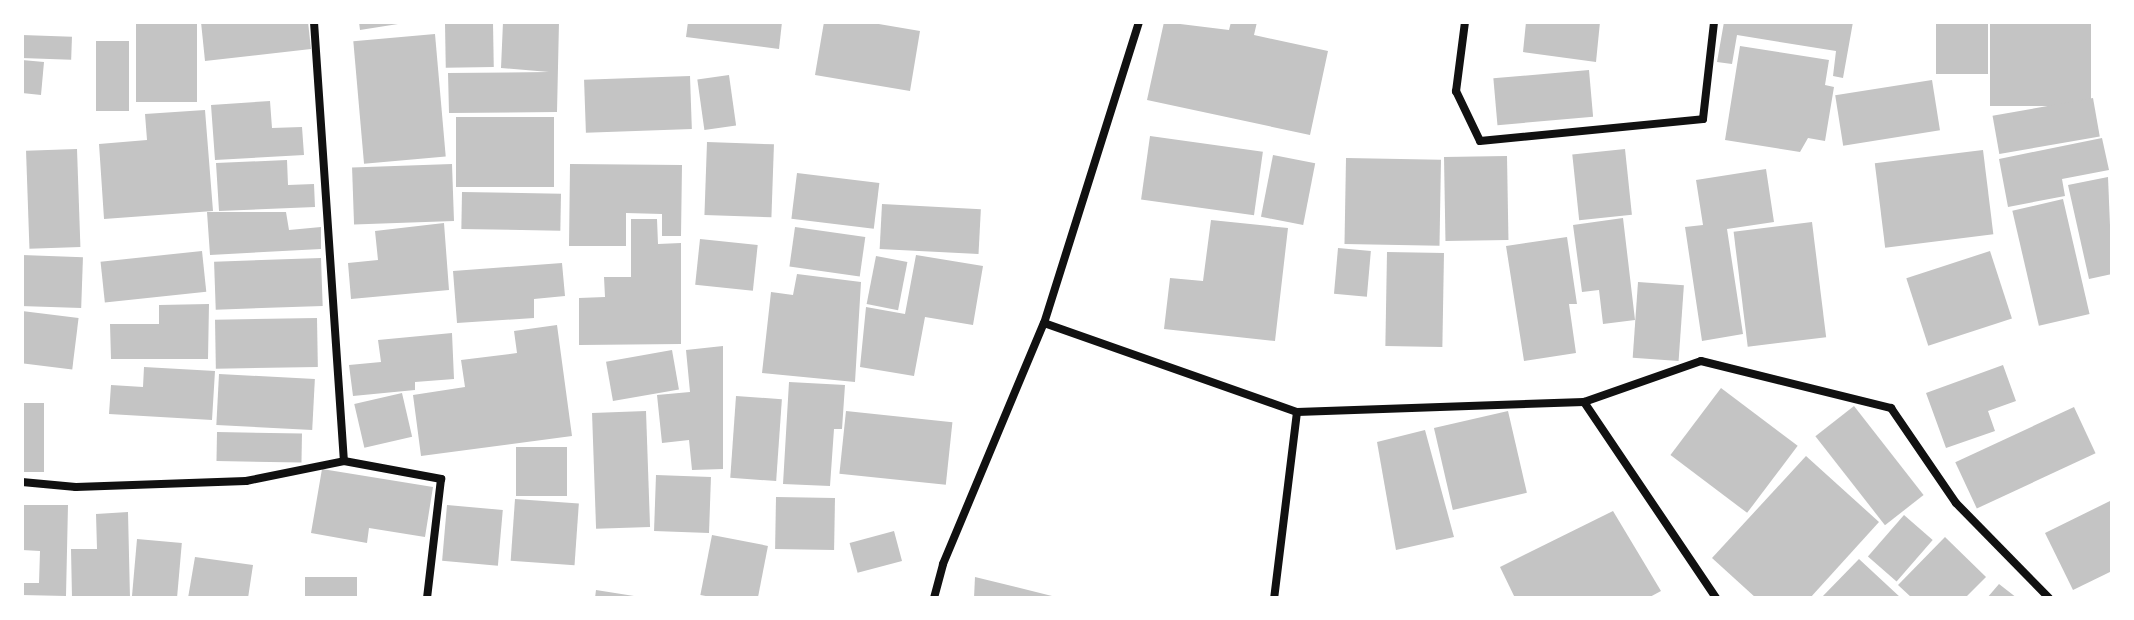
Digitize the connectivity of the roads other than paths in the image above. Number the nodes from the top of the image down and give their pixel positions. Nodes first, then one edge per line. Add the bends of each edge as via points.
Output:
1 (314, 22) edge
2 (1139, 22) edge
3 (1465, 22) edge
4 (1714, 22) edge
5 (1044, 323) junction
6 (1584, 402) junction
7 (1297, 412) junction
8 (344, 461) junction
9 (22, 482) edge
10 (427, 598) edge
11 (934, 598) edge
12 (1274, 598) edge
13 (1716, 598) edge
14 (2049, 598) edge

1 - 8 street
2 - 5 street
3 - 4 street via 1456,91 1480,141 1703,119
5 - 7 street
5 - 11 street via 943,564
6 - 7 street
6 - 13 street
6 - 14 street via 1701,361 1891,408 1956,503
7 - 12 street
8 - 9 street via 246,481 76,487
8 - 10 street via 441,479

